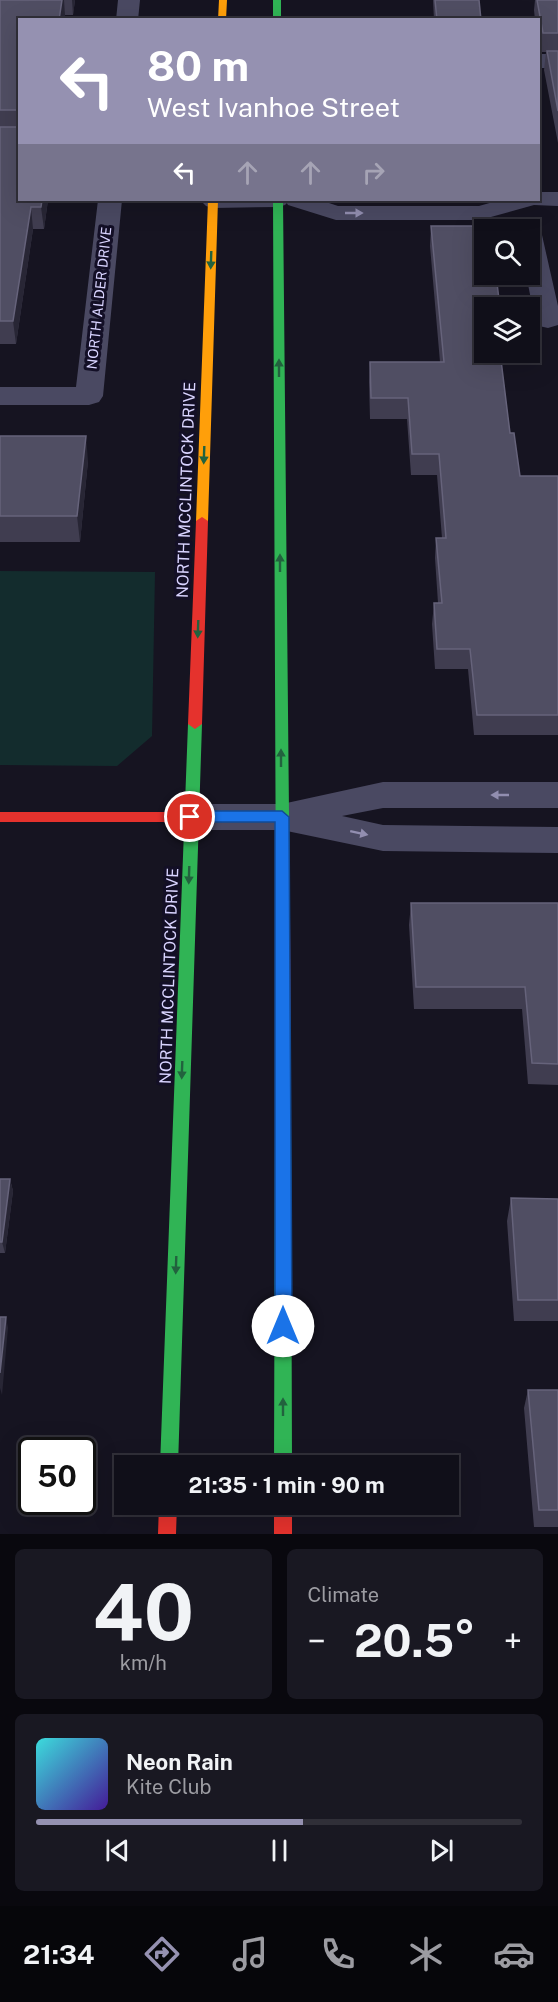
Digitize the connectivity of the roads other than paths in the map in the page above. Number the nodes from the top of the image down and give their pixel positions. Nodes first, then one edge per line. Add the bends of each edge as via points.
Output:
1 (129, 0) edge
2 (223, 0) edge
3 (277, 0) edge
4 (127, 18) edge
5 (222, 18) edge
6 (277, 18) edge
7 (540, 61) edge
8 (558, 61) edge
9 (540, 199) edge
10 (558, 199) edge
11 (110, 201) edge
12 (213, 201) edge
13 (288, 201) edge
14 (292, 201) edge
15 (522, 201) edge
16 (525, 201) edge
17 (527, 219) edge
18 (540, 282) edge
19 (548, 320) dead end
20 (0, 396) edge
21 (558, 795) edge
22 (0, 817) edge
23 (190, 817) junction
24 (282, 817) junction
25 (558, 840) edge
26 (170, 1455) edge
27 (283, 1455) edge
28 (168, 1515) edge
29 (283, 1515) edge
30 (167, 1534) edge
31 (283, 1534) edge

1 - 4 street
2 - 5 main road
3 - 6 main road
7 - 8 street
9 - 10 street
11 - 20 street, NORTH ALDER DRIVE via 89,396
12 -> 23 main road, NORTH MCCLINTOCK DRIVE
24 -> 13 main road
14 -> 15 street via 336,213 480,213
16 - 17 street
18 - 19 street
21 -> 24 street via 383,795
22 - 23 main road
23 - 24 street
23 -> 26 main road, NORTH MCCLINTOCK DRIVE
24 -> 25 street via 383,838
27 -> 24 main road
28 - 30 main road
29 - 31 main road

